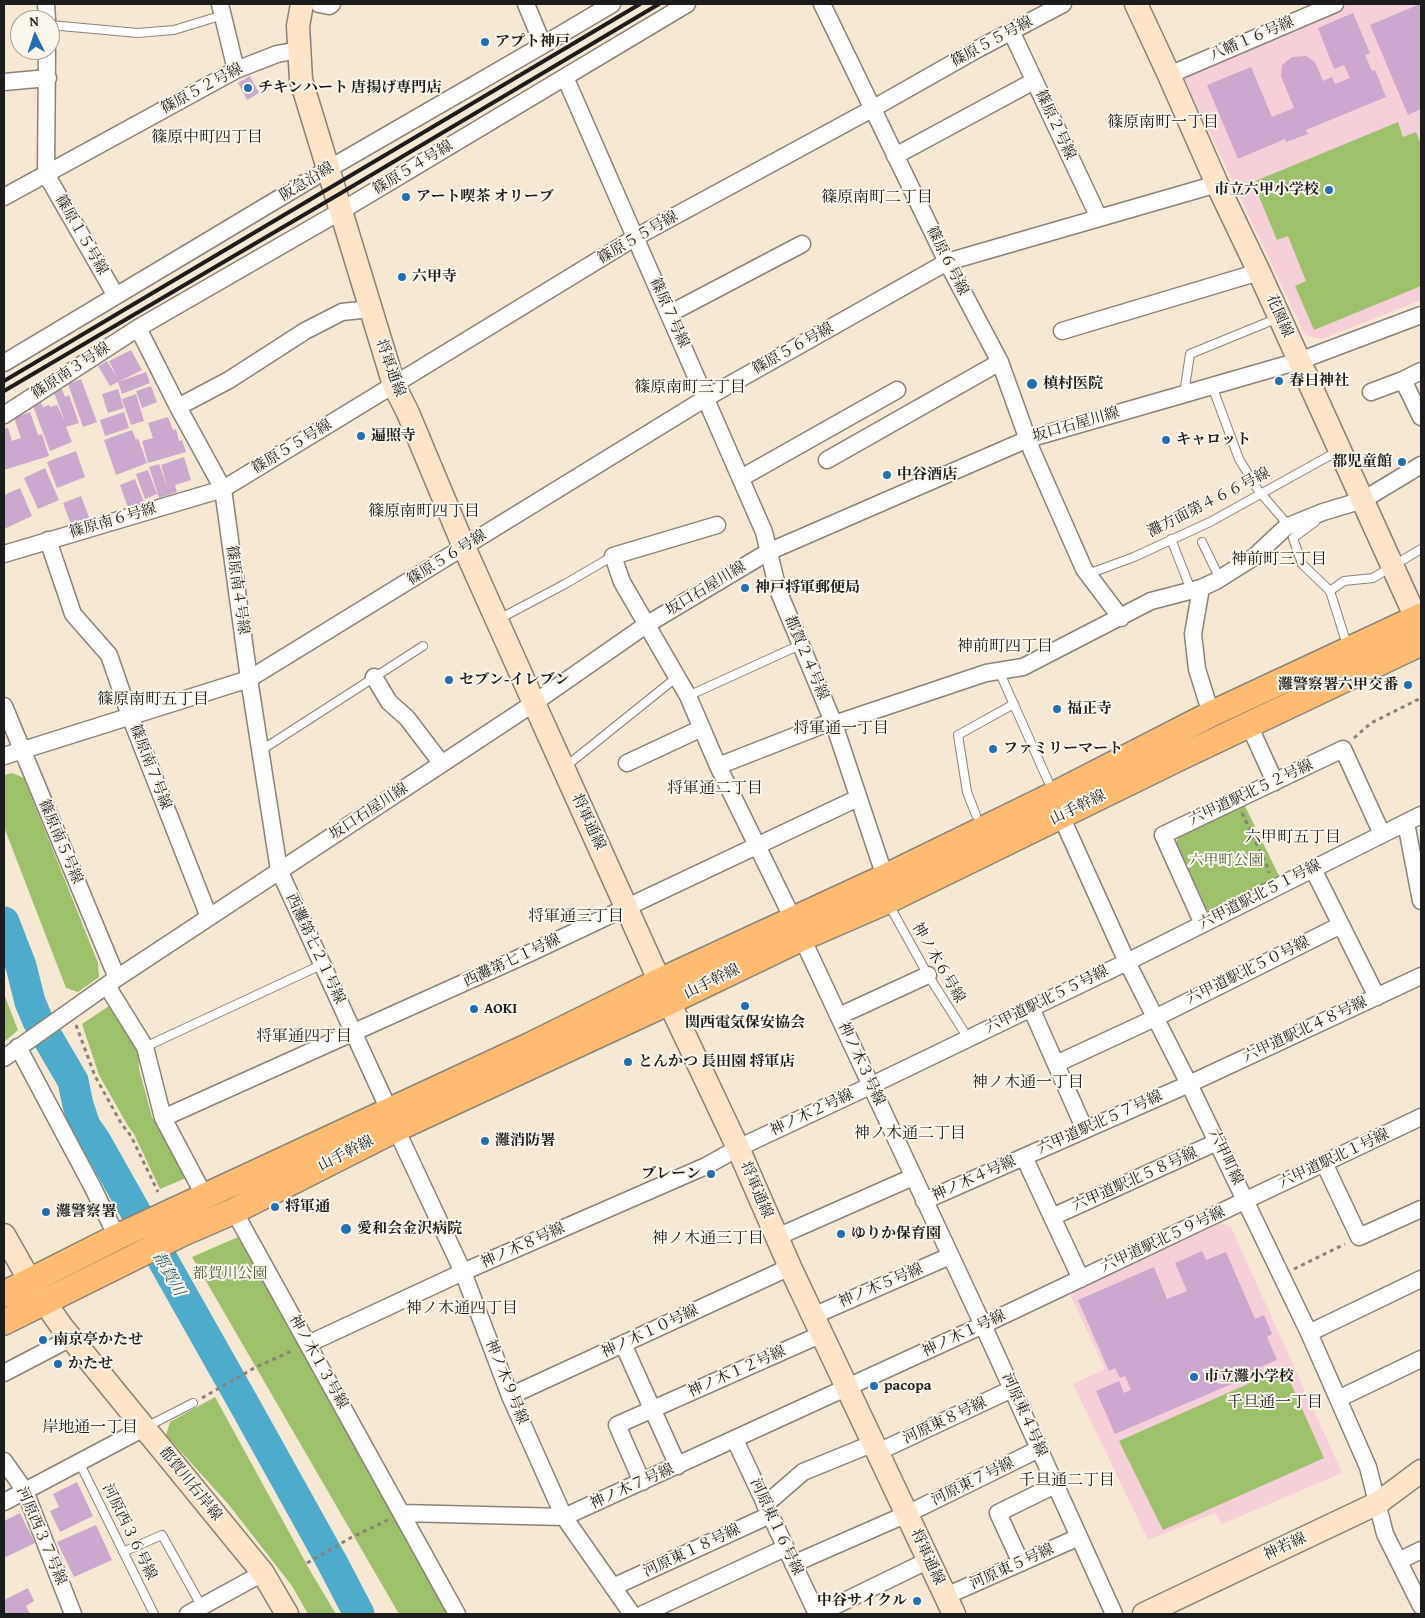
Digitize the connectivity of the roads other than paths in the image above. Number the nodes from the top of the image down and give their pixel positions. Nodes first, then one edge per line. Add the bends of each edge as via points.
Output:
1 (302, 4) edge
2 (319, 4) edge
3 (332, 4) edge
4 (526, 4) edge
5 (612, 4) edge
6 (687, 4) edge
7 (822, 4) edge
8 (1063, 4) edge
9 (1136, 4) edge
10 (1335, 4) edge
11 (221, 9) edge
12 (60, 26) edge
13 (1010, 31) junction
14 (543, 46) junction
15 (300, 50) junction
16 (47, 60) edge
17 (236, 70) junction
18 (1169, 75) junction
19 (565, 77) junction
20 (48, 78) junction
21 (1034, 81) junction
22 (4, 82) edge
23 (872, 109) junction
24 (895, 156) junction
25 (328, 169) junction
26 (46, 174) junction
27 (1217, 184) junction
28 (4, 197) edge
29 (341, 211) junction
30 (1099, 218) junction
31 (636, 237) junction
32 (802, 244) dead end
33 (947, 262) junction
34 (1260, 272) junction
35 (116, 296) junction
36 (370, 309) junction
37 (669, 314) junction
38 (1421, 315) edge
39 (1280, 318) junction
40 (138, 328) junction
41 (1062, 331) dead end
42 (1299, 361) junction
43 (1000, 362) junction
44 (4, 363) edge
45 (1421, 371) edge
46 (1403, 380) junction
47 (394, 385) junction
48 (1212, 386) junction
49 (897, 390) dead end
50 (1371, 392) dead end
51 (1184, 394) junction
52 (706, 398) junction
53 (178, 407) junction
54 (4, 415) edge
55 (1421, 417) edge
56 (1028, 439) junction
57 (1340, 450) junction
58 (827, 460) dead end
59 (1421, 465) edge
60 (741, 478) junction
61 (223, 489) junction
62 (1260, 493) junction
63 (1362, 500) junction
64 (1323, 512) junction
65 (717, 525) dead end
66 (1289, 526) junction
67 (1172, 539) junction
68 (48, 540) junction
69 (1202, 542) dead end
70 (464, 547) junction
71 (1421, 549) edge
72 (768, 552) junction
73 (4, 554) edge
74 (613, 556) junction
75 (1393, 567) junction
76 (1088, 574) junction
77 (1220, 578) junction
78 (1196, 589) junction
79 (1330, 591) junction
80 (1121, 618) junction
81 (497, 620) junction
82 (1420, 621) edge
83 (646, 625) junction
84 (1421, 643) edge
85 (800, 645) junction
86 (423, 646) dead end
87 (1348, 650) junction
88 (999, 671) junction
89 (374, 677) junction
90 (677, 677) junction
91 (249, 679) junction
92 (688, 696) junction
93 (534, 704) junction
94 (1014, 704) junction
95 (4, 706) edge
96 (1211, 714) junction
97 (130, 716) junction
98 (834, 724) junction
99 (1248, 725) junction
100 (702, 728) junction
101 (22, 750) junction
102 (260, 751) junction
103 (4, 756) edge
104 (628, 763) dead end
105 (442, 764) junction
106 (718, 766) junction
107 (564, 768) junction
108 (1048, 781) dead end
109 (1275, 782) junction
110 (858, 798) junction
111 (976, 815) dead end
112 (1421, 815) edge
113 (1061, 816) junction
114 (1406, 823) junction
115 (1382, 834) junction
116 (756, 845) junction
117 (1313, 869) junction
118 (279, 870) junction
119 (886, 889) junction
120 (1421, 901) edge
121 (627, 907) junction
122 (208, 917) junction
123 (1203, 924) junction
124 (1341, 925) junction
125 (797, 929) junction
126 (1126, 962) junction
127 (322, 965) junction
128 (928, 975) junction
129 (1421, 976) edge
130 (112, 982) junction
131 (665, 992) junction
132 (1377, 997) junction
133 (1031, 1008) junction
134 (839, 1016) junction
135 (1155, 1018) junction
136 (354, 1033) junction
137 (968, 1038) junction
138 (21, 1046) junction
139 (145, 1047) junction
140 (4, 1058) edge
141 (1056, 1064) junction
142 (1189, 1084) junction
143 (872, 1085) junction
144 (1421, 1117) edge
145 (163, 1118) junction
146 (392, 1120) junction
147 (1085, 1130) junction
148 (1218, 1142) junction
149 (738, 1148) junction
150 (1024, 1156) junction
151 (1324, 1164) junction
152 (913, 1177) junction
153 (205, 1197) junction
154 (924, 1201) junction
155 (1246, 1201) junction
156 (1421, 1208) edge
157 (234, 1211) junction
158 (1052, 1217) junction
159 (4, 1235) edge
160 (117, 1237) junction
161 (777, 1237) junction
162 (950, 1256) junction
163 (790, 1268) junction
164 (463, 1272) junction
165 (1081, 1279) junction
166 (1421, 1279) edge
167 (30, 1281) junction
168 (4, 1294) edge
169 (46, 1302) junction
170 (4, 1322) edge
171 (817, 1325) junction
172 (983, 1325) junction
173 (1309, 1333) junction
174 (71, 1338) junction
175 (308, 1344) junction
176 (623, 1344) junction
177 (1421, 1359) edge
178 (4, 1373) edge
179 (848, 1388) junction
180 (1012, 1389) junction
181 (510, 1396) junction
182 (1338, 1399) junction
183 (193, 1403) dead end
184 (652, 1409) junction
185 (144, 1428) junction
186 (734, 1440) junction
187 (876, 1448) junction
188 (1039, 1449) junction
189 (4, 1461) edge
190 (79, 1462) junction
191 (678, 1466) junction
192 (1421, 1471) edge
193 (642, 1482) junction
194 (1056, 1485) junction
195 (25, 1491) junction
196 (4, 1502) edge
197 (1378, 1503) junction
198 (768, 1510) junction
199 (401, 1514) junction
200 (907, 1514) junction
201 (564, 1517) junction
202 (1079, 1537) junction
203 (785, 1548) junction
204 (1421, 1550) edge
205 (123, 1552) junction
206 (929, 1560) junction
207 (1399, 1561) junction
208 (1021, 1563) junction
209 (793, 1564) junction
210 (263, 1573) junction
211 (614, 1587) junction
212 (950, 1605) edge
213 (1421, 1606) edge
214 (195, 1610) edge
215 (73, 1614) edge
216 (154, 1614) edge
217 (287, 1614) edge
218 (457, 1614) edge
219 (631, 1614) edge
220 (817, 1614) edge
221 (1114, 1614) edge
222 (1144, 1614) edge

1 - 15 street, 将軍通線 via 298,26
2 - 3 street
4 - 14 street
5 - 14 street, 阪急沿線
6 - 19 street, 篠原５４号線
7 - 23 street, 篠原６号線
8 - 13 street, 篠原５５号線
9 - 18 street, 花園線
10 - 18 street, 八幡１６号線
11 - 12 lane via 174,30 138,33
11 - 17 street
13 - 21 street, 篠原２号線
13 - 23 street, 篠原５５号線
14 - 25 street, 阪急沿線
15 - 17 street, 篠原５２号線 via 277,54
15 - 25 street, 将軍通線 via 301,80
16 - 20 street
17 - 26 street, 篠原５２号線
18 - 27 street, 花園線
19 - 29 street, 篠原５４号線
19 - 31 street, 篠原７号線
20 - 22 street
20 - 26 street
21 - 24 street
21 - 30 street, 篠原２号線
23 - 24 street, 篠原６号線
23 - 31 street, 篠原５５号線
24 - 33 street, 篠原６号線
25 - 29 street, 将軍通線
25 - 35 street, 阪急沿線
26 - 28 street, 篠原５２号線
26 - 35 street, 篠原１５号線
27 - 30 street, 篠原５６号線
27 - 34 street, 花園線
29 - 36 street, 将軍通線
29 - 40 street, 篠原５４号線
30 - 33 street, 篠原５６号線
31 - 37 street, 篠原７号線
31 - 47 street, 篠原５５号線
32 - 37 street
33 - 43 street, 篠原６号線
33 - 52 street, 篠原５６号線
34 - 39 street, 花園線
34 - 41 street
35 - 44 street, 阪急沿線
36 - 47 street, 将軍通線
36 - 53 street via 342,312
37 - 52 street, 篠原７号線
38 - 42 street, 坂口石屋川線
39 - 42 street, 花園線
39 - 51 lane via 1190,354
40 - 53 street, 篠原南４号線
40 - 54 street, 篠原南３号線
42 - 48 street, 坂口石屋川線
42 - 57 street, 花園線
43 - 56 street, 篠原６号線
43 - 58 street
45 - 46 street
46 - 50 street
46 - 55 street
47 - 61 street, 篠原５５号線
47 - 70 street, 将軍通線
48 - 51 street, 坂口石屋川線
48 - 62 lane via 1239,459
49 - 60 street
51 - 56 street, 坂口石屋川線
52 - 60 street, 篠原７号線
52 - 70 street, 篠原５６号線
53 - 61 street, 篠原南４号線
56 - 72 street, 坂口石屋川線
56 - 76 street, 篠原６号線
57 - 62 lane, 灘方面第４６６号線
57 - 63 street, 花園線
59 - 63 street
60 - 72 street, 篠原７号線 via 764,532
61 - 68 street, 篠原南６号線
61 - 91 street, 篠原南４号線
62 - 66 lane
62 - 67 lane, 灘方面第４６６号線 via 1210,522
63 - 64 street
63 - 75 street, 花園線
64 - 66 street
64 - 79 lane via 1320,518 1292,538 1302,564
65 - 74 street
66 - 77 street via 1254,557
67 - 76 lane, 灘方面第４６６号線
67 - 78 lane
68 - 73 street, 篠原南６号線
68 - 97 street, 篠原南７号線 via 73,614 109,655
69 - 77 lane
70 - 81 street, 将軍通線
70 - 91 street, 篠原５６号線
71 - 75 lane
72 - 83 street, 坂口石屋川線
72 - 85 street, 都賀２４号線 via 778,590
74 - 81 lane
74 - 83 street, 神ノ木３号線 via 622,582
75 - 79 lane via 1373,578 1344,581
75 - 82 street, 花園線
76 - 80 street, 篠原６号線
77 - 78 street
78 - 80 street via 1151,601
78 - 96 street via 1193,634 1197,669
79 - 87 lane
80 - 88 street via 1023,667
81 - 93 street, 将軍通線
82 - 87 main road, 山手幹線
83 - 90 street, 神ノ木３号線
83 - 93 street, 坂口石屋川線
84 - 99 main road, 山手幹線
85 - 92 lane
85 - 98 street, 都賀２４号線
86 - 89 lane
87 - 96 main road, 山手幹線
88 - 94 lane
88 - 98 street
89 - 102 lane
89 - 105 street via 389,702 407,718
90 - 92 street, 神ノ木３号線
90 - 107 lane
91 - 97 street, 篠原５６号線
91 - 102 street, 篠原南４号線
92 - 100 street, 神ノ木３号線
93 - 105 street, 坂口石屋川線
93 - 107 street, 将軍通線
94 - 108 lane
94 - 111 lane via 958,735 967,792
95 - 101 street, 篠原南５号線
96 - 119 main road, 山手幹線 via 1053,795
97 - 101 street, 篠原５６号線
97 - 122 street, 篠原南７号線
98 - 106 street via 822,725
98 - 110 street, 都賀２４号線
99 - 109 street
99 - 113 main road, 山手幹線
100 - 104 street
100 - 106 street, 神ノ木３号線
101 - 103 street, 篠原５６号線
101 - 130 street, 篠原南５号線
102 - 118 street, 篠原南４号線
105 - 118 street, 坂口石屋川線
106 - 116 street, 神ノ木３号線
107 - 121 street, 将軍通線
109 - 115 street, 六甲道駅北５２号線 via 1343,749
109 - 123 street, 六甲道駅北５２号線 via 1163,835
110 - 116 street, 西灘第七１号線
110 - 119 street, 都賀２４号線
112 - 114 street, 六甲道駅北５１号線
113 - 119 main road, 山手幹線
113 - 126 street, 六甲町線
114 - 115 street, 六甲道駅北５１号線
114 - 120 street
115 - 117 street, 六甲道駅北５１号線
116 - 121 street, 西灘第七１号線
116 - 125 street, 神ノ木３号線
117 - 123 street, 六甲道駅北５１号線
117 - 124 street
118 - 122 street, 坂口石屋川線
118 - 127 street, 西灘第七２１号線
119 - 125 main road, 山手幹線
119 - 128 lane, 神ノ木６号線
121 - 131 street, 将軍通線
121 - 136 street, 西灘第七１号線
122 - 130 street, 坂口石屋川線
123 - 126 street, 六甲道駅北５１号線
124 - 132 street
124 - 135 street, 六甲道駅北５０号線
125 - 131 main road, 山手幹線
125 - 134 street, 神ノ木３号線
126 - 133 street, 六甲道駅北５５号線
126 - 135 street, 六甲町線
127 - 136 street, 西灘第七２１号線
127 - 139 lane
128 - 134 street
128 - 137 lane, 神ノ木６号線
129 - 132 street, 六甲道駅北４８号線
130 - 138 street, 坂口石屋川線 via 72,1020
130 - 139 street, 篠原南５号線
131 - 146 main road, 山手幹線 via 531,1045
131 - 149 street, 将軍通線
132 - 142 street, 六甲道駅北４８号線
133 - 137 street, 六甲道駅北５５号線
133 - 141 street
134 - 143 street, 神ノ木３号線
135 - 141 street, 六甲道駅北５０号線
135 - 142 street, 六甲町線
136 - 145 street, 西灘第七１号線
136 - 146 street, 西灘第七２１号線
137 - 143 street, 神ノ木２号線
138 - 140 street
138 - 160 street
139 - 145 street, 篠原南５号線
141 - 147 street
142 - 147 street, 六甲道駅北５７号線
142 - 148 street, 六甲町線
143 - 149 street, 神ノ木２号線
143 - 152 street, 神ノ木３号線
144 - 151 street, 六甲道駅北１号線
145 - 153 street, 篠原南５号線
146 - 153 main road, 山手幹線
146 - 157 main road, 山手幹線
146 - 164 street, 神ノ木９号線
147 - 150 street, 六甲道駅北５７号線
148 - 155 street, 六甲町線
148 - 158 street, 六甲道駅北５８号線
149 - 161 street, 将軍通線
149 - 164 street, 神ノ木８号線 via 706,1166
150 - 154 street, 神ノ木４号線
150 - 158 street, 六甲道駅北５７号線
151 - 155 street, 六甲道駅北１号線
151 - 156 street via 1359,1237
152 - 154 street, 神ノ木３号線
152 - 161 street
153 - 160 main road, 山手幹線 via 164,1202
154 - 162 street, 神ノ木３号線
155 - 165 street, 六甲道駅北５９号線
155 - 173 street, 六甲町線
157 - 169 main road, 山手幹線
157 - 175 street, 神ノ木１３号線
158 - 165 street, 六甲道駅北５７号線
159 - 167 street, 都賀川右岸線
160 - 167 main road, 山手幹線
161 - 163 street, 将軍通線
162 - 171 street, 神ノ木５号線
162 - 172 street, 神ノ木３号線
163 - 171 street, 将軍通線
163 - 176 street, 神ノ木１０号線
164 - 175 street, 神ノ木８号線
164 - 181 street, 神ノ木９号線
165 - 172 street, 神ノ木１号線
166 - 173 street
167 - 168 main road, 山手幹線
167 - 169 street, 都賀川右岸線
169 - 170 main road, 山手幹線
169 - 174 street, 都賀川右岸線
171 - 179 street, 将軍通線
171 - 184 street, 神ノ木１２号線
172 - 179 street, 神ノ木１号線
172 - 180 street, 河原東４号線
173 - 182 street, 六甲町線
174 - 178 street
174 - 185 street, 都賀川右岸線
175 - 199 street, 神ノ木１３号線
176 - 181 street, 神ノ木１０号線
176 - 184 street
177 - 182 street
179 - 186 street, 神ノ木７号線
179 - 187 street, 将軍通線
180 - 187 street, 河原東８号線
180 - 188 street, 河原東４号線
181 - 201 street, 神ノ木９号線
182 - 197 street, 六甲町線 via 1368,1468
183 - 185 lane
184 - 191 street
184 - 193 street, 神ノ木１２号線 via 617,1425
185 - 190 street
185 - 210 street, 都賀川右岸線
186 - 191 street, 神ノ木７号線
186 - 198 street, 河原東１６号線
187 - 198 street, 河原東８号線 via 803,1472
187 - 200 street, 将軍通線
188 - 194 street, 河原東４号線
188 - 200 street, 河原東７号線
189 - 195 street, 河原西３７号線
190 - 195 street
190 - 205 lane, 河原西３６号線
191 - 193 street, 神ノ木７号線
192 - 197 street, 神若線
193 - 201 street, 神ノ木７号線
194 - 202 street, 河原東４号線
194 - 208 street via 998,1513
195 - 196 street
195 - 215 street, 河原西３７号線
197 - 207 street, 六甲町線 via 1385,1534
197 - 222 street, 神若線
198 - 203 street, 河原東１６号線
198 - 211 street, 河原東１８号線
199 - 201 street, 神ノ木７号線
199 - 218 street, 神ノ木１３号線
200 - 206 street, 将軍通線
200 - 209 street, 河原東７号線
201 - 211 street, 神ノ木９号線
202 - 208 street, 河原東５号線
202 - 221 street, 河原東４号線
203 - 209 street, 河原東１６号線
203 - 219 street
204 - 207 street
205 - 214 lane via 162,1535
205 - 216 lane, 河原西３６号線
206 - 212 street, 将軍通線
206 - 220 street
207 - 213 street, 六甲町線
208 - 212 street, 河原東５号線
209 - 220 street, 河原東１６号線
210 - 214 street
210 - 217 street, 都賀川右岸線
211 - 219 street, 神ノ木９号線

